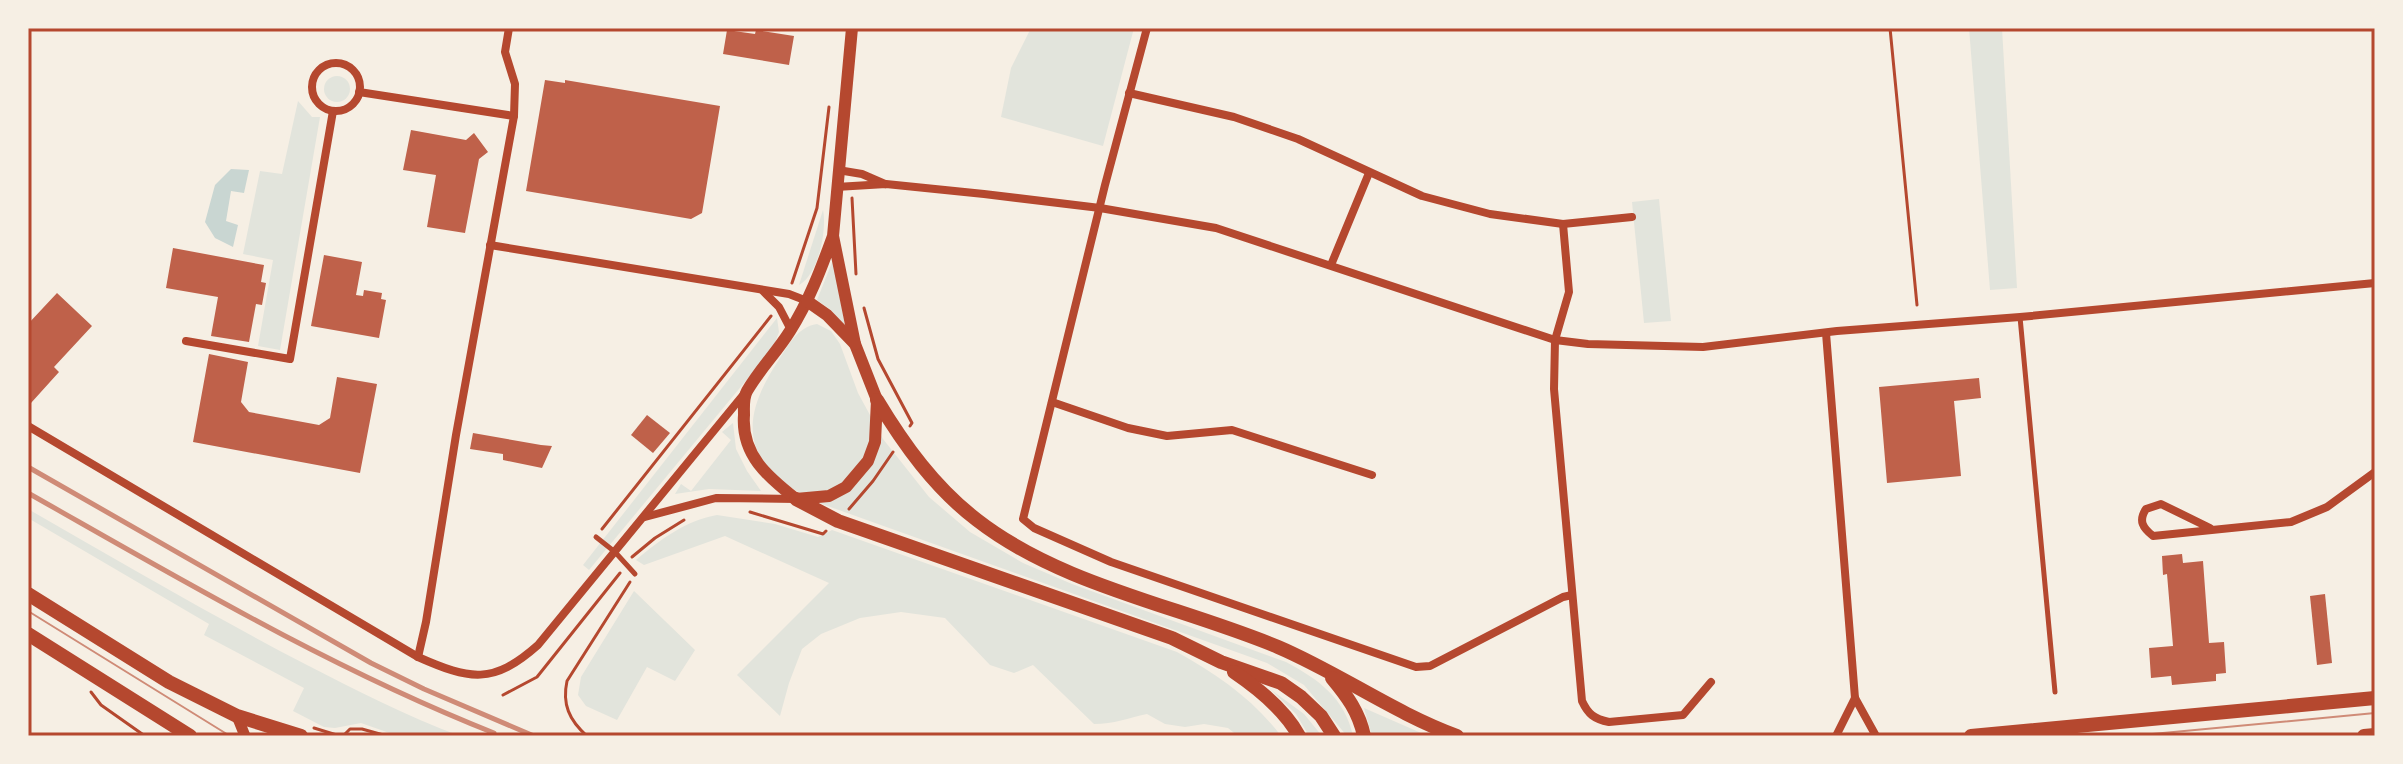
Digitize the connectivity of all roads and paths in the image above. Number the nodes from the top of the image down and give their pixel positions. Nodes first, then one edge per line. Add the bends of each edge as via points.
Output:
1 (509, 28) edge
2 (852, 28) edge
3 (1147, 28) edge
4 (1890, 28) edge
5 (359, 92) junction
6 (1129, 93) junction
7 (830, 98) dead end
8 (333, 111) junction
9 (514, 116) junction
10 (838, 170) junction
11 (1369, 173) junction
12 (886, 184) junction
13 (836, 187) junction
14 (852, 188) junction
15 (1100, 208) junction
16 (1632, 217) dead end
17 (1563, 224) junction
18 (833, 236) junction
19 (490, 245) junction
20 (1331, 265) junction
21 (2375, 283) edge
22 (858, 287) dead end
23 (762, 291) junction
24 (789, 294) junction
25 (807, 301) junction
26 (862, 302) dead end
27 (1917, 305) dead end
28 (779, 307) junction
29 (2020, 317) junction
30 (791, 330) junction
31 (1826, 333) junction
32 (1555, 340) junction
33 (186, 341) dead end
34 (855, 344) junction
35 (745, 394) junction
36 (877, 400) junction
37 (1052, 402) junction
38 (912, 423) dead end
39 (28, 426) edge
40 (2375, 472) edge
41 (1372, 475) dead end
42 (662, 495) junction
43 (796, 499) junction
44 (673, 509) junction
45 (742, 511) dead end
46 (694, 517) dead end
47 (644, 518) junction
48 (2210, 528) junction
49 (823, 534) dead end
50 (596, 537) joint
51 (615, 552) junction
52 (626, 564) junction
53 (635, 574) joint
54 (28, 594) edge
55 (1572, 595) junction
56 (28, 634) edge
57 (418, 657) junction
58 (1221, 662) junction
59 (1326, 671) junction
60 (1711, 682) dead end
61 (89, 689) dead end
62 (2055, 692) dead end
63 (503, 695) dead end
64 (1855, 698) junction
65 (2375, 698) edge
66 (237, 716) junction
67 (321, 731) dead end
68 (2375, 735) edge
69 (145, 736) edge
70 (190, 736) edge
71 (245, 736) edge
72 (301, 736) edge
73 (341, 736) edge
74 (387, 736) edge
75 (587, 736) edge
76 (1299, 736) edge
77 (1334, 736) edge
78 (1364, 736) edge
79 (1457, 736) edge
80 (1836, 736) edge
81 (1876, 736) edge
82 (1971, 736) edge
83 (2364, 736) edge

1 - 9 street via 505,52 515,84
2 - 10 main road
3 - 6 street
4 - 27 path
5 - 8 street via 350,107
5 - 8 street via 351,69 342,64 319,70 312,84 314,97
5 - 9 street
6 - 11 street via 1234,117 1298,139
6 - 15 street
7 - 24 path via 817,208
8 - 33 street via 290,359
9 - 19 street
10 - 12 street
10 - 13 main road
11 - 17 street via 1422,196 1490,214
11 - 20 street
12 - 14 street
12 - 15 street
13 - 14 street
13 - 18 main road
14 - 22 path
15 - 20 street via 1216,228
15 - 37 street
16 - 17 street
17 - 32 street via 1569,292
18 - 25 main road
18 - 34 main road
19 - 23 street
19 - 57 street
20 - 32 street
21 - 29 street
23 - 24 street
23 - 28 street
24 - 25 street
25 - 30 main road
25 - 34 main road
26 - 38 path via 878,359
28 - 30 street
28 - 50 path
29 - 31 street
29 - 62 lane
30 - 35 main road
31 - 32 street via 1703,347
31 - 64 street
32 - 55 street via 1554,389
34 - 36 main road
35 - 42 street
35 - 43 main road via 743,423 750,451 769,478
36 - 43 main road via 875,442 857,475 829,496
36 - 59 main road via 929,474 977,520 1020,548 1083,577 1245,633
37 - 41 street via 1167,436 1232,430
37 - 55 street via 1023,519 1111,562 1416,667 1430,666
39 - 57 street
40 - 48 street via 2309,516 2262,526
42 - 44 street
42 - 47 street
43 - 44 street via 716,498
43 - 58 main road via 838,521 1172,638
44 - 47 street
45 - 49 path
46 - 52 path via 655,538
47 - 51 street
48 - 48 street via 2161,504 2146,509 2141,519 2153,536
50 - 51 lane
51 - 52 lane
51 - 57 street via 518,663 502,671 465,675
52 - 53 lane
52 - 63 path via 537,677
53 - 75 path via 567,681 566,707
54 - 66 main road via 134,662
55 - 60 street via 1582,701 1598,720 1683,715
56 - 70 main road
58 - 76 main road via 1255,686
58 - 77 main road via 1281,683 1321,716
59 - 78 main road via 1348,697
59 - 79 main road
61 - 69 path via 101,705
64 - 80 street
64 - 81 street
65 - 82 main road
66 - 71 street
66 - 72 main road
67 - 73 path
68 - 83 main road
73 - 74 path via 362,729

